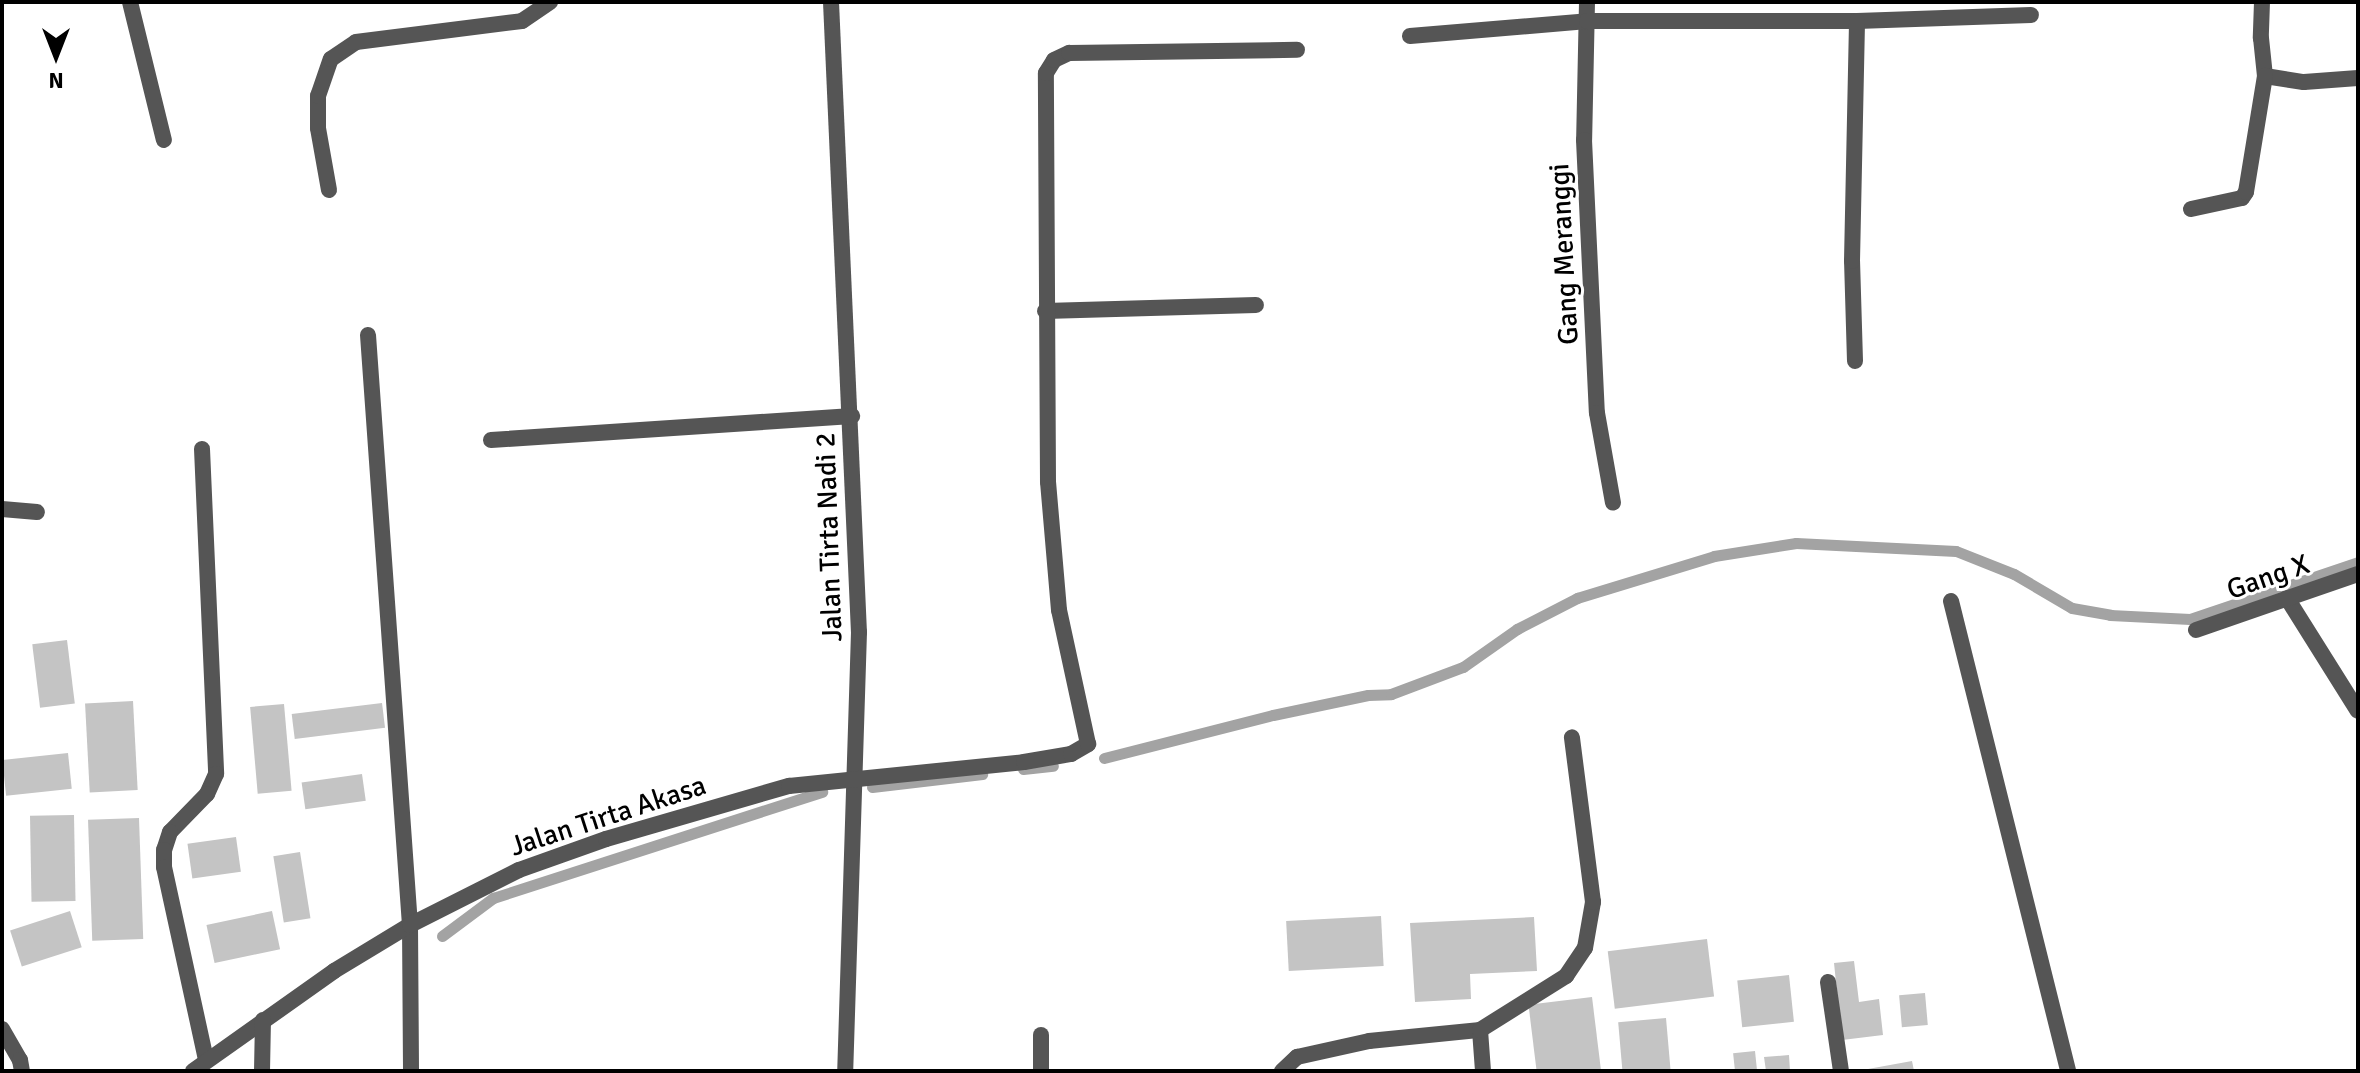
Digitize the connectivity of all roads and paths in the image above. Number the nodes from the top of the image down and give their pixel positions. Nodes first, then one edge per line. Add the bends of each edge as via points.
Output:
1 (130, 2) edge
2 (550, 2) edge
3 (831, 2) edge
4 (1587, 2) edge
5 (2262, 2) edge
6 (2031, 15) dead end
7 (1587, 21) junction
8 (1857, 21) junction
9 (1410, 36) dead end
10 (1297, 50) dead end
11 (2265, 76) junction
12 (2358, 78) edge
13 (164, 140) dead end
14 (329, 190) dead end
15 (2191, 209) dead end
16 (1256, 305) dead end
17 (1045, 311) junction
18 (368, 335) dead end
19 (1855, 361) dead end
20 (852, 416) junction
21 (491, 440) dead end
22 (202, 449) dead end
23 (1613, 503) dead end
24 (2, 509) edge
25 (37, 512) dead end
26 (2358, 574) edge
27 (2287, 598) junction
28 (1951, 601) dead end
29 (2196, 630) dead end
30 (2358, 711) edge
31 (1572, 737) dead end
32 (854, 777) junction
33 (410, 925) junction
34 (1828, 982) dead end
35 (263, 1020) junction
36 (2, 1029) edge
37 (1480, 1030) junction
38 (1041, 1035) dead end
39 (199, 1066) edge
40 (22, 1071) edge
41 (262, 1071) edge
42 (411, 1071) edge
43 (845, 1071) edge
44 (1041, 1071) edge
45 (1282, 1071) edge
46 (1483, 1071) edge
47 (1841, 1071) edge
48 (2068, 1071) edge

1 - 13 street
2 - 14 street via 522,21 356,42 331,59 318,96
3 - 20 street, Jalan Tirta Nadi 2
4 - 7 street, Gang Meranggi
5 - 11 street
6 - 8 street
7 - 8 street
7 - 9 street
7 - 23 street, Gang Meranggi via 1584,140 1597,413
8 - 19 street
10 - 17 street via 1069,53 1054,60 1046,73
11 - 12 street via 2304,82
11 - 15 street via 2246,192 2242,198
16 - 17 street
17 - 32 street, Jalan Tirta Akasa via 1048,482 1059,610 1088,744 1071,754 1024,762
18 - 33 street
20 - 21 street
20 - 32 street, Jalan Tirta Nadi 2 via 859,632
22 - 39 street via 216,774 207,794 170,832 164,850
24 - 25 street
26 - 27 street, Gang X
27 - 29 street, Gang X
27 - 30 street
28 - 48 street
31 - 37 street via 1593,902 1585,948 1566,976
32 - 33 street, Jalan Tirta Akasa via 789,786 606,839 519,870
32 - 43 street, Jalan Tirta Nadi 2
33 - 35 street, Jalan Tirta Akasa
33 - 42 street
34 - 47 street
35 - 39 street, Jalan Tirta Akasa
35 - 41 street
36 - 40 street
37 - 45 street via 1369,1041 1297,1057
37 - 46 street
38 - 44 street

